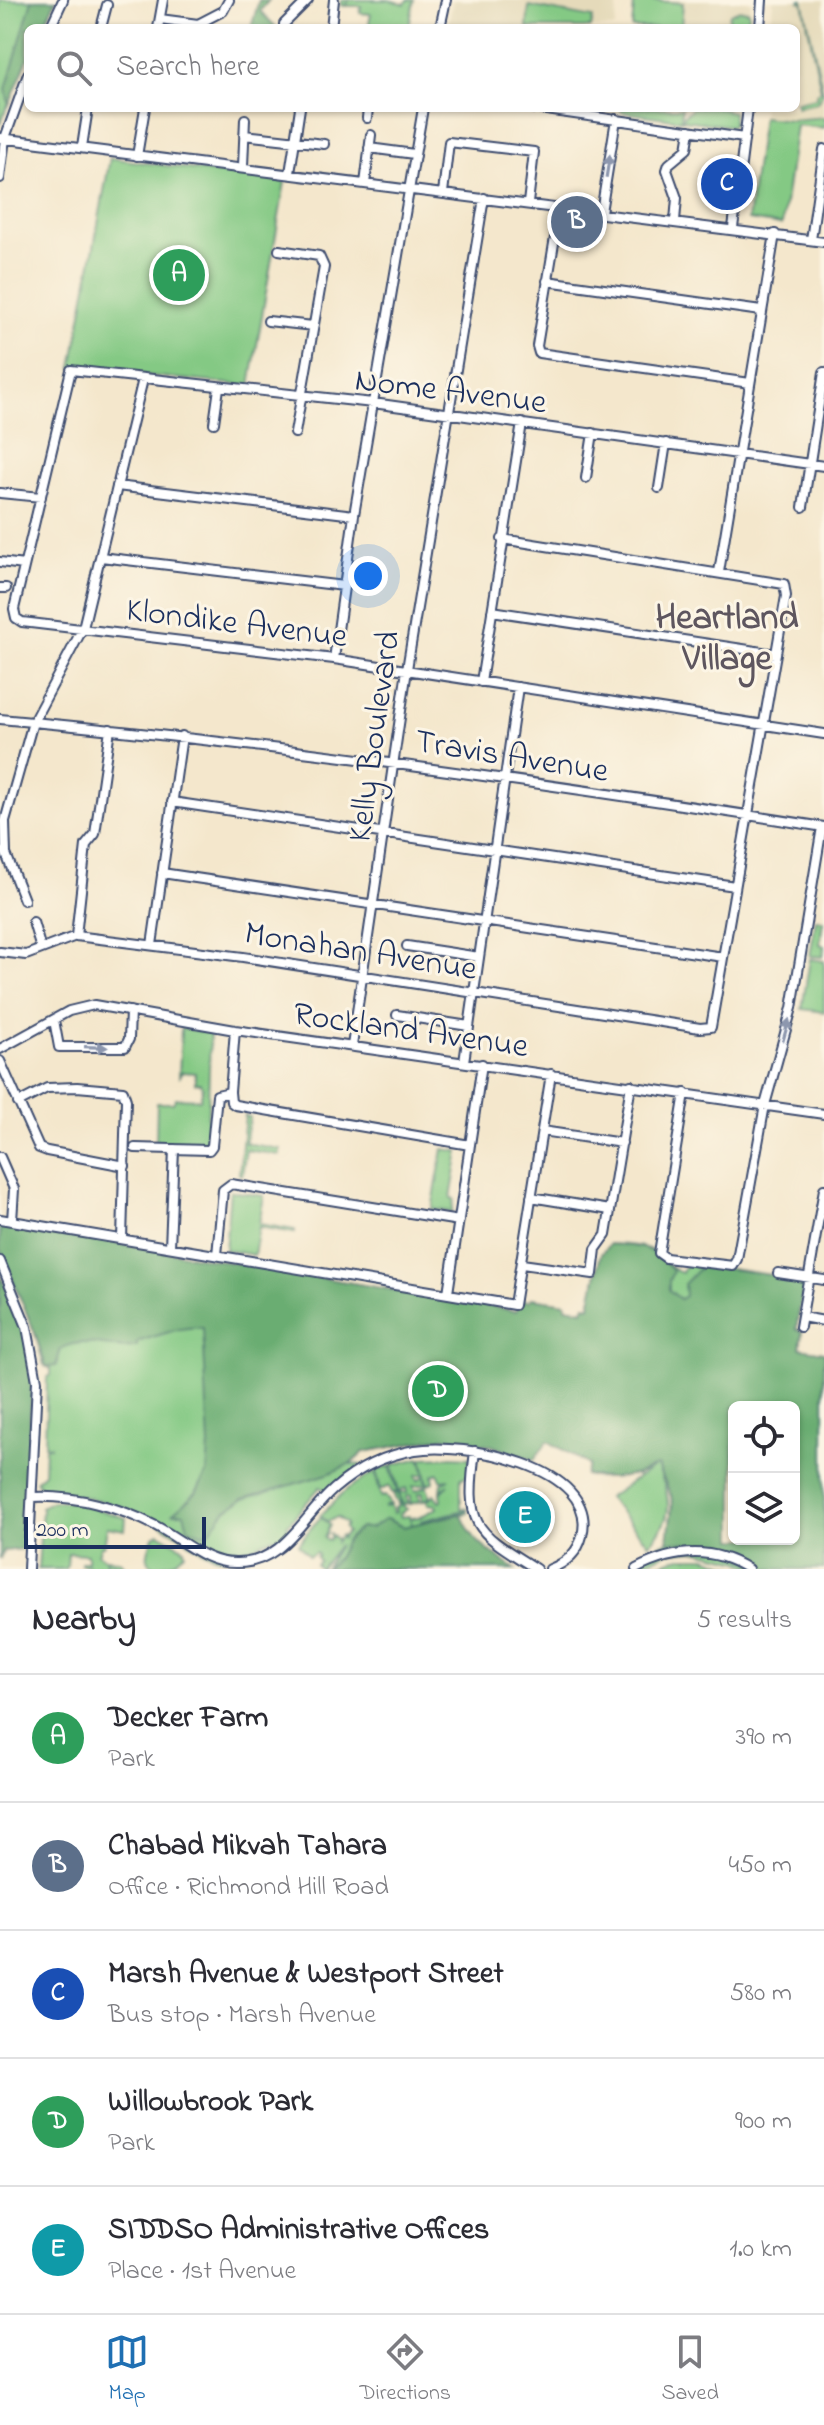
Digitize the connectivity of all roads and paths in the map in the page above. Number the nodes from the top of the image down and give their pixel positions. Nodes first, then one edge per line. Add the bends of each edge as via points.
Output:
1 (63, 0) edge
2 (163, 0) edge
3 (229, 0) edge
4 (308, 0) edge
5 (334, 0) edge
6 (446, 0) edge
7 (762, 0) edge
8 (107, 5) dead end
9 (52, 24) edge
10 (102, 24) edge
11 (159, 24) edge
12 (202, 24) edge
13 (284, 24) edge
14 (331, 24) edge
15 (441, 24) edge
16 (760, 24) edge
17 (24, 84) edge
18 (87, 112) edge
19 (144, 112) edge
20 (299, 112) edge
21 (422, 112) edge
22 (563, 112) edge
23 (747, 112) edge
24 (245, 119) dead end
25 (616, 119) junction
26 (690, 130) junction
27 (244, 135) junction
28 (371, 135) dead end
29 (2, 138) edge
30 (744, 138) junction
31 (295, 140) junction
32 (324, 144) dead end
33 (82, 147) junction
34 (369, 148) junction
35 (824, 149) edge
36 (414, 154) junction
37 (137, 156) junction
38 (243, 166) junction
39 (823, 168) edge
40 (290, 173) junction
41 (0, 178) edge
42 (365, 184) junction
43 (410, 189) junction
44 (443, 193) junction
45 (484, 198) junction
46 (821, 199) edge
47 (528, 203) junction
48 (560, 207) junction
49 (601, 212) junction
50 (675, 221) junction
51 (733, 228) junction
52 (775, 234) junction
53 (811, 240) junction
54 (824, 242) edge
55 (279, 250) dead end
56 (547, 281) junction
57 (761, 311) junction
58 (268, 321) dead end
59 (313, 326) junction
60 (824, 372) edge
61 (143, 379) junction
62 (750, 383) junction
63 (219, 388) junction
64 (301, 397) junction
65 (373, 403) junction
66 (448, 413) junction
67 (214, 423) dead end
68 (522, 423) junction
69 (295, 433) dead end
70 (593, 433) junction
71 (666, 443) junction
72 (738, 453) junction
73 (809, 463) junction
74 (824, 466) edge
75 (586, 478) dead end
76 (117, 486) junction
77 (659, 488) dead end
78 (0, 493) edge
79 (41, 497) junction
80 (803, 507) dead end
81 (354, 515) junction
82 (502, 539) junction
83 (101, 557) junction
84 (0, 562) edge
85 (24, 565) junction
86 (719, 572) junction
87 (344, 586) junction
88 (492, 611) junction
89 (83, 628) junction
90 (776, 654) junction
91 (334, 659) junction
92 (407, 671) junction
93 (481, 682) junction
94 (518, 687) junction
95 (0, 719) edge
96 (33, 722) junction
97 (764, 725) junction
98 (110, 729) junction
99 (824, 734) edge
100 (182, 736) junction
101 (394, 762) junction
102 (505, 779) junction
103 (172, 802) junction
104 (747, 815) junction
105 (823, 827) edge
106 (384, 834) junction
107 (495, 850) junction
108 (162, 873) junction
109 (735, 886) junction
110 (24, 900) dead end
111 (373, 905) junction
112 (484, 921) junction
113 (33, 922) dead end
114 (76, 936) junction
115 (152, 945) junction
116 (407, 946) dead end
117 (41, 949) junction
118 (0, 952) edge
119 (479, 957) junction
120 (723, 957) junction
121 (362, 976) junction
122 (474, 993) junction
123 (130, 1011) junction
124 (397, 1015) dead end
125 (54, 1020) junction
126 (469, 1026) junction
127 (235, 1030) junction
128 (352, 1046) junction
129 (0, 1049) edge
130 (0, 1061) edge
131 (464, 1062) junction
132 (482, 1064) junction
133 (551, 1074) junction
134 (631, 1085) junction
135 (230, 1092) junction
136 (685, 1093) junction
137 (18, 1103) junction
138 (765, 1105) junction
139 (824, 1114) edge
140 (542, 1131) junction
141 (622, 1143) junction
142 (470, 1145) junction
143 (135, 1148) dead end
144 (174, 1149) junction
145 (0, 1157) edge
146 (125, 1166) junction
147 (824, 1189) edge
148 (531, 1197) junction
149 (610, 1210) junction
150 (0, 1219) edge
151 (12, 1221) junction
152 (459, 1221) junction
153 (122, 1239) junction
154 (170, 1247) junction
155 (217, 1255) junction
156 (0, 1261) edge
157 (522, 1264) junction
158 (778, 1273) dead end
159 (809, 1277) junction
160 (824, 1280) edge
161 (448, 1293) junction
162 (802, 1317) junction
163 (824, 1321) edge
164 (800, 1327) dead end
165 (475, 1451) junction
166 (33, 1497) junction
167 (28, 1569) edge
168 (536, 1569) edge
169 (550, 1569) edge
170 (636, 1569) edge
171 (748, 1569) edge

1 - 9 street
2 - 11 street
3 - 12 street via 223,11
4 - 13 street
5 - 14 street
6 - 15 street
7 - 16 street
8 - 10 street
17 - 29 street
18 - 33 street
19 - 37 street
20 - 31 street
21 - 36 street
22 - 25 street
23 - 30 street
24 - 27 street
25 - 26 street
49 -> 25 street
26 - 30 street
26 - 50 street via 687,149 667,170 677,198
27 - 31 street
27 - 38 street
28 - 34 street
29 - 33 street
29 - 41 street
30 - 51 street
31 - 32 street
31 - 40 street
33 - 37 street
34 - 36 street
34 - 42 street
35 - 39 street
36 - 43 street
37 - 38 street
38 - 40 street
39 - 46 street
40 - 42 street
42 - 43 street
43 - 44 street
43 - 65 street
44 - 45 street
44 - 47 street via 449,142 513,149 534,152
45 - 47 street
45 - 66 street, Kelly Boulevard
46 - 53 street
47 - 48 street
48 - 49 street
48 - 56 street
49 - 50 street
50 - 51 street
51 - 52 street
52 - 53 street
52 - 57 street
53 - 54 street
55 - 59 street via 322,259
56 - 57 street
56 - 62 street via 541,354
57 - 62 street
58 - 59 street
59 - 64 street
60 - 73 street
61 - 63 street, Nome Avenue
61 - 76 street
61 - 79 street, Nome Avenue via 71,370
62 - 72 street
63 - 64 street, Nome Avenue
63 - 67 street
64 - 65 street, Nome Avenue
64 - 69 street
65 - 66 street, Nome Avenue
65 - 81 street
66 - 68 street, Nome Avenue
66 - 92 street, Kelly Boulevard
68 - 70 street, Nome Avenue
68 - 82 street
70 - 71 street, Nome Avenue
70 - 75 street
71 - 72 street, Nome Avenue
71 - 77 street
72 - 73 street, Nome Avenue
72 - 86 street
73 - 74 street, Nome Avenue
73 - 80 street
76 - 81 street
76 - 83 street
78 - 79 street
79 - 85 street
81 - 87 street
82 - 86 street
82 - 88 street
83 - 87 street
83 - 89 street
84 - 85 street
85 - 89 street, Klondike Avenue via 16,618
86 - 90 street via 784,584
87 - 91 street
88 - 90 street
88 - 93 street
89 - 91 street, Klondike Avenue
89 - 96 street
90 - 97 street
91 - 92 street, Klondike Avenue
92 - 93 street, Klondike Avenue
92 - 101 street, Kelly Boulevard
93 - 94 street, Klondike Avenue
94 - 97 street, Klondike Avenue
94 - 102 street
95 - 96 street, Travis Avenue
96 - 98 street, Travis Avenue
96 - 110 street via 4,831 9,865
97 - 99 street, Klondike Avenue
97 - 104 street
98 - 100 street, Travis Avenue
98 - 114 street via 95,834 86,845
100 - 101 street, Travis Avenue
100 - 103 street
101 - 102 street, Travis Avenue
101 - 106 street, Kelly Boulevard
102 - 104 street, Travis Avenue
102 - 107 street
103 - 106 street
103 - 108 street
104 - 105 street, Travis Avenue
104 - 109 street
138 -> 105 street via 792,1008
106 - 107 street
106 - 111 street, Kelly Boulevard
107 - 109 street
107 - 112 street
108 - 111 street
108 - 115 street
109 - 120 street
111 - 112 street
111 - 121 street, Kelly Boulevard
112 - 119 street
112 - 120 street
113 - 117 street
114 - 115 street, Monahan Avenue
114 - 117 street, Monahan Avenue
115 - 121 street, Monahan Avenue
116 - 119 street
117 - 118 street, Monahan Avenue via 26,955
119 - 122 street
120 - 122 street, Monahan Avenue via 713,1023 707,1028
121 - 122 street, Monahan Avenue
121 - 128 street, Kelly Boulevard
122 - 126 street
123 - 125 street, Rockland Avenue via 83,1006
125 -> 123 street via 59,1047 122,1048 129,1039
123 - 127 street, Rockland Avenue
124 - 126 street
125 - 129 street, Rockland Avenue
126 - 131 street
127 - 128 street, Rockland Avenue
127 - 135 street
128 - 131 street, Rockland Avenue
130 - 137 street
131 - 132 street, Rockland Avenue
132 - 133 street, Rockland Avenue
132 - 142 street
133 - 134 street, Rockland Avenue
133 - 140 street
134 - 136 street, Rockland Avenue
134 - 141 street
135 - 142 street via 235,1105
135 - 144 street via 217,1095 211,1148
136 - 138 street, Rockland Avenue
136 - 138 street via 659,1253 665,1258 734,1265
137 - 146 street via 39,1148
137 - 146 street via 47,1088 120,1089 126,1100
138 - 139 street, Rockland Avenue
140 - 141 street
140 - 148 street
141 - 149 street
142 - 152 street
143 - 144 street
144 - 154 street
145 - 151 street via 14,1189
146 - 153 street
147 - 159 street
148 - 149 street
148 - 157 street
149 - 157 street via 593,1274
150 - 151 street
151 - 153 street
152 - 155 street via 231,1184 223,1190
152 - 161 street
153 - 154 street
154 - 155 street
155 - 161 street
156 - 166 street via 33,1346
157 - 161 street via 514,1305
158 - 159 street
159 - 160 street
159 - 162 street
162 - 163 street
162 - 164 street
165 - 166 street via 416,1450 373,1463 335,1489 281,1547 242,1563 211,1559 143,1520 98,1504
165 - 168 street via 470,1500 477,1524
165 - 169 street via 535,1468 578,1504 583,1523 579,1545 564,1563
166 - 167 street
170 - 171 street via 664,1556 688,1553 724,1557

